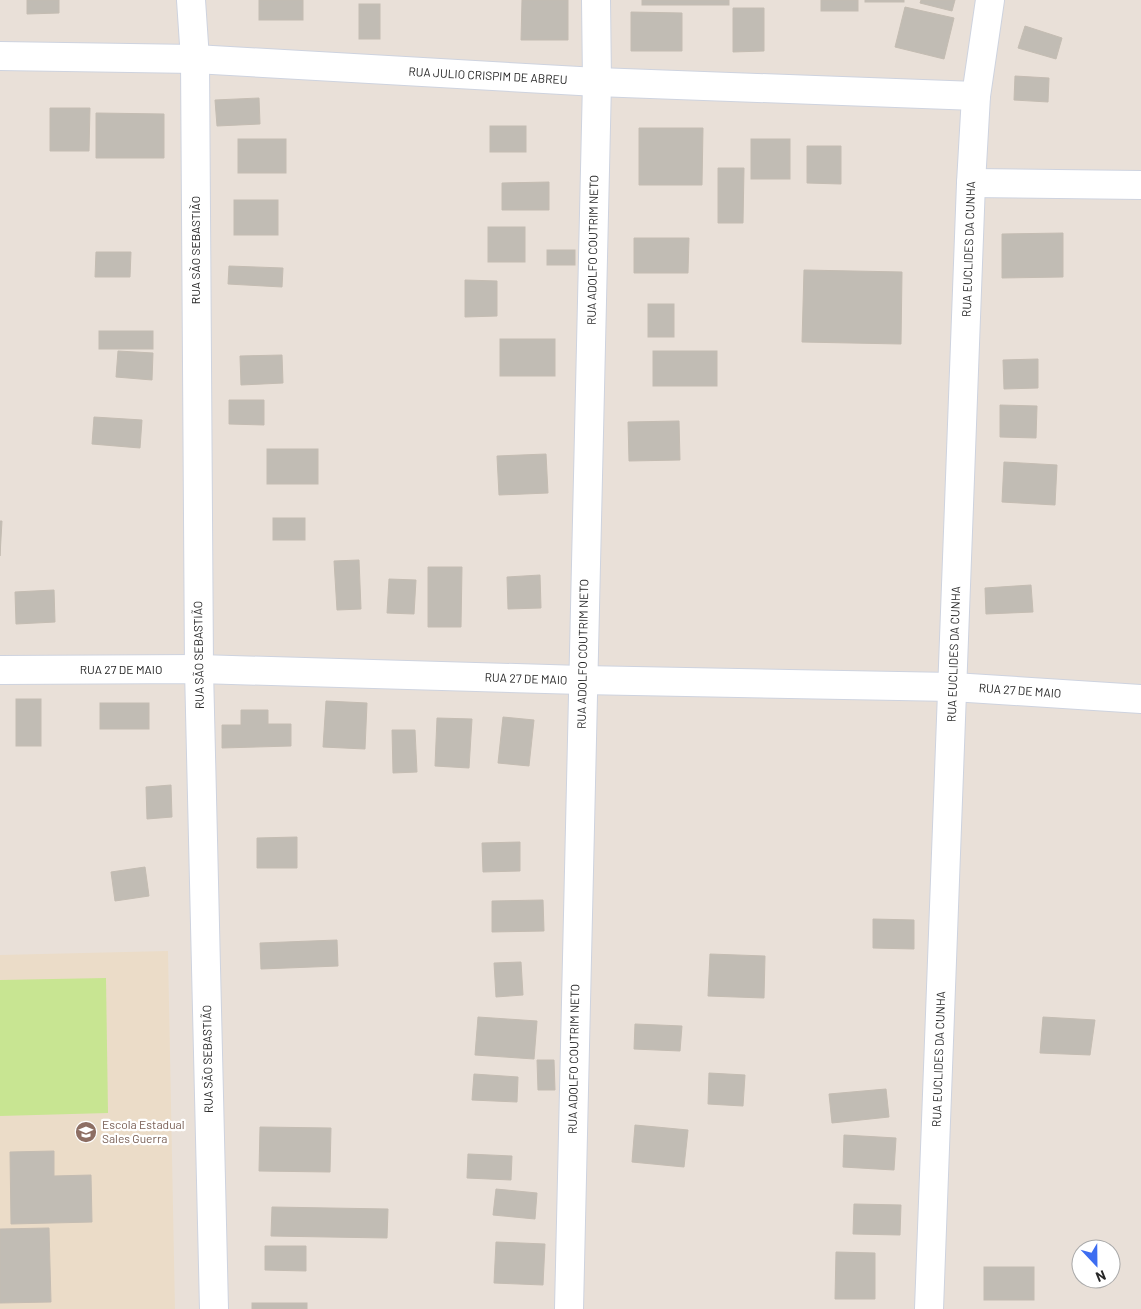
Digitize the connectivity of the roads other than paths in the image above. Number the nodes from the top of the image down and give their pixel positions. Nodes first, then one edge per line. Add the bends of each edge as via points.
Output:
1 (191, 0) edge
2 (596, 0) edge
3 (990, 0) edge
4 (0, 56) edge
5 (194, 59) junction
6 (597, 82) junction
7 (976, 96) junction
8 (971, 183) junction
9 (1141, 186) edge
10 (199, 669) junction
11 (0, 670) edge
12 (582, 680) junction
13 (953, 687) junction
14 (1141, 699) edge
15 (214, 1309) edge
16 (569, 1309) edge
17 (929, 1309) edge

1 - 5 street, RUA SÃO SEBASTIÃO
2 - 6 street, RUA ADOLFO COUTRIM NETO
3 - 7 street, RUA EUCLIDES DA CUNHA
4 - 5 street, RUA JULIO CRISPIM DE ABREU
5 - 6 street, RUA JULIO CRISPIM DE ABREU
5 - 10 street, RUA SÃO SEBASTIÃO
6 - 7 street, RUA JULIO CRISPIM DE ABREU
6 - 12 street, RUA ADOLFO COUTRIM NETO
7 - 8 street, RUA EUCLIDES DA CUNHA
8 - 9 street
8 - 13 street, RUA EUCLIDES DA CUNHA
10 - 11 street, RUA 27 DE MAIO
10 - 12 street, RUA 27 DE MAIO
10 - 15 street, RUA SÃO SEBASTIÃO
12 - 13 street, RUA 27 DE MAIO
12 - 16 street, RUA ADOLFO COUTRIM NETO
13 - 14 street, RUA 27 DE MAIO
13 - 17 street, RUA EUCLIDES DA CUNHA

